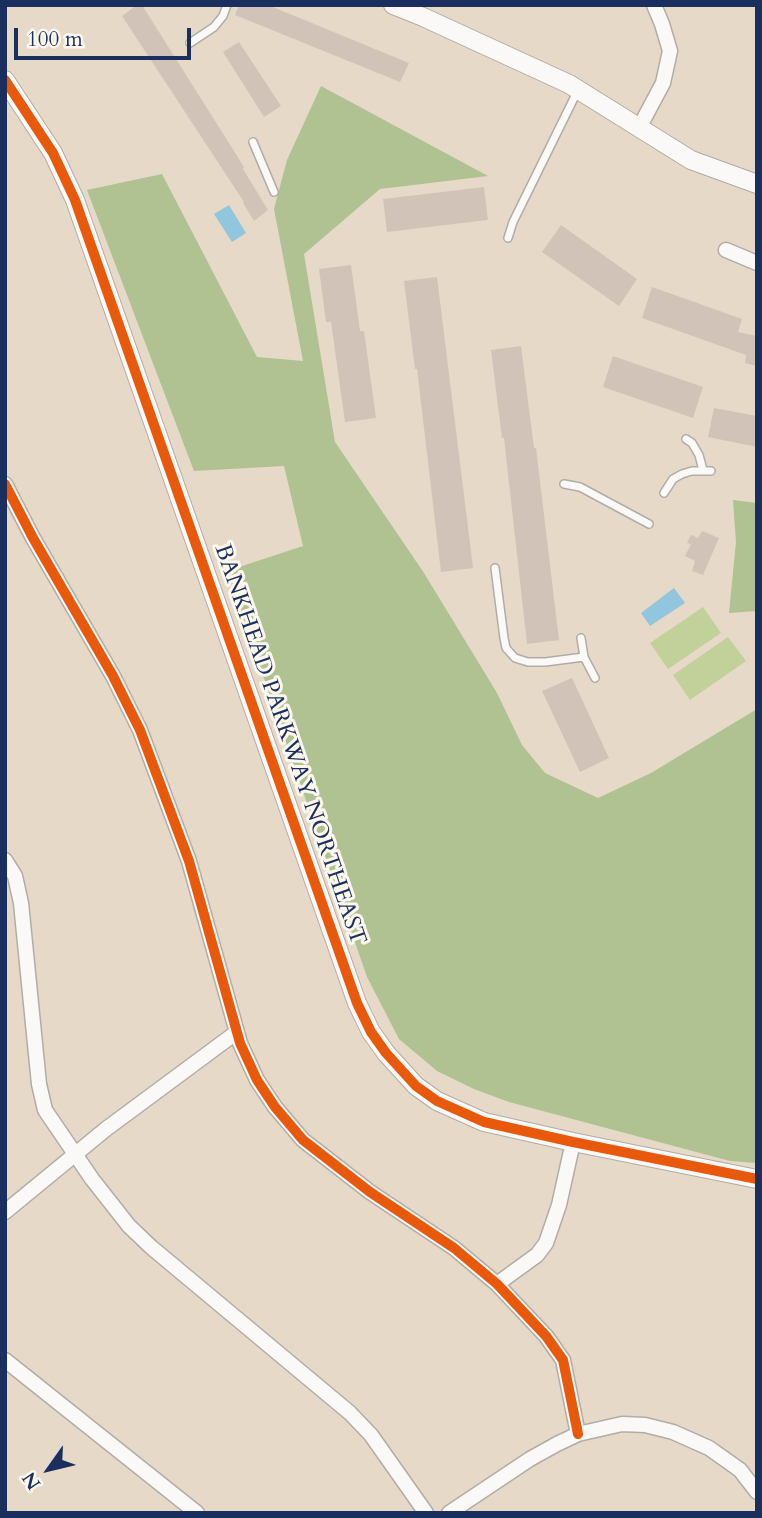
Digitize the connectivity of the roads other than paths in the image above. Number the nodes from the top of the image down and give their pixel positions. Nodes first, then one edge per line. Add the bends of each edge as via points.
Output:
1 (227, 5) edge
2 (393, 5) edge
3 (654, 5) edge
4 (426, 11) edge
5 (190, 43) dead end
6 (7, 87) edge
7 (578, 89) junction
8 (639, 128) junction
9 (253, 142) dead end
10 (757, 184) edge
11 (274, 192) dead end
12 (508, 238) dead end
13 (726, 250) dead end
14 (757, 263) edge
15 (687, 439) dead end
16 (5, 484) edge
17 (564, 484) dead end
18 (664, 493) dead end
19 (649, 524) dead end
20 (495, 568) dead end
21 (581, 638) dead end
22 (584, 657) junction
23 (595, 678) dead end
24 (5, 860) edge
25 (237, 1032) junction
26 (573, 1142) junction
27 (75, 1154) junction
28 (757, 1179) edge
29 (5, 1212) edge
30 (497, 1284) junction
31 (5, 1360) edge
32 (578, 1434) junction
33 (757, 1492) edge
34 (197, 1513) edge
35 (426, 1513) edge
36 (449, 1513) edge

1 - 5 lane via 214,27
2 - 4 street
3 - 8 street via 670,51 663,83
4 - 7 street
6 - 26 street, BANKHEAD PARKWAY NORTHEAST via 53,153 80,212 371,1032 401,1072 437,1101 484,1122
7 - 8 street
7 - 12 lane
8 - 10 street via 691,160
9 - 11 lane
13 - 14 street
15 - 18 lane via 707,471 682,474
16 - 25 street via 140,730 189,861
17 - 19 lane via 580,487
20 - 22 lane via 506,648 515,658 545,662
21 - 22 lane
22 - 23 lane
24 - 27 street via 15,876 21,903 45,1110
25 - 27 street
25 - 30 street via 257,1080 303,1140
26 - 28 street, BANKHEAD PARKWAY NORTHEAST
26 - 30 street via 546,1243
27 - 29 street
27 - 35 street via 129,1226 151,1247 350,1413
30 - 32 street via 564,1360
31 - 34 street
32 - 33 street via 622,1424 673,1432 709,1448 740,1470
32 - 36 street via 530,1459

